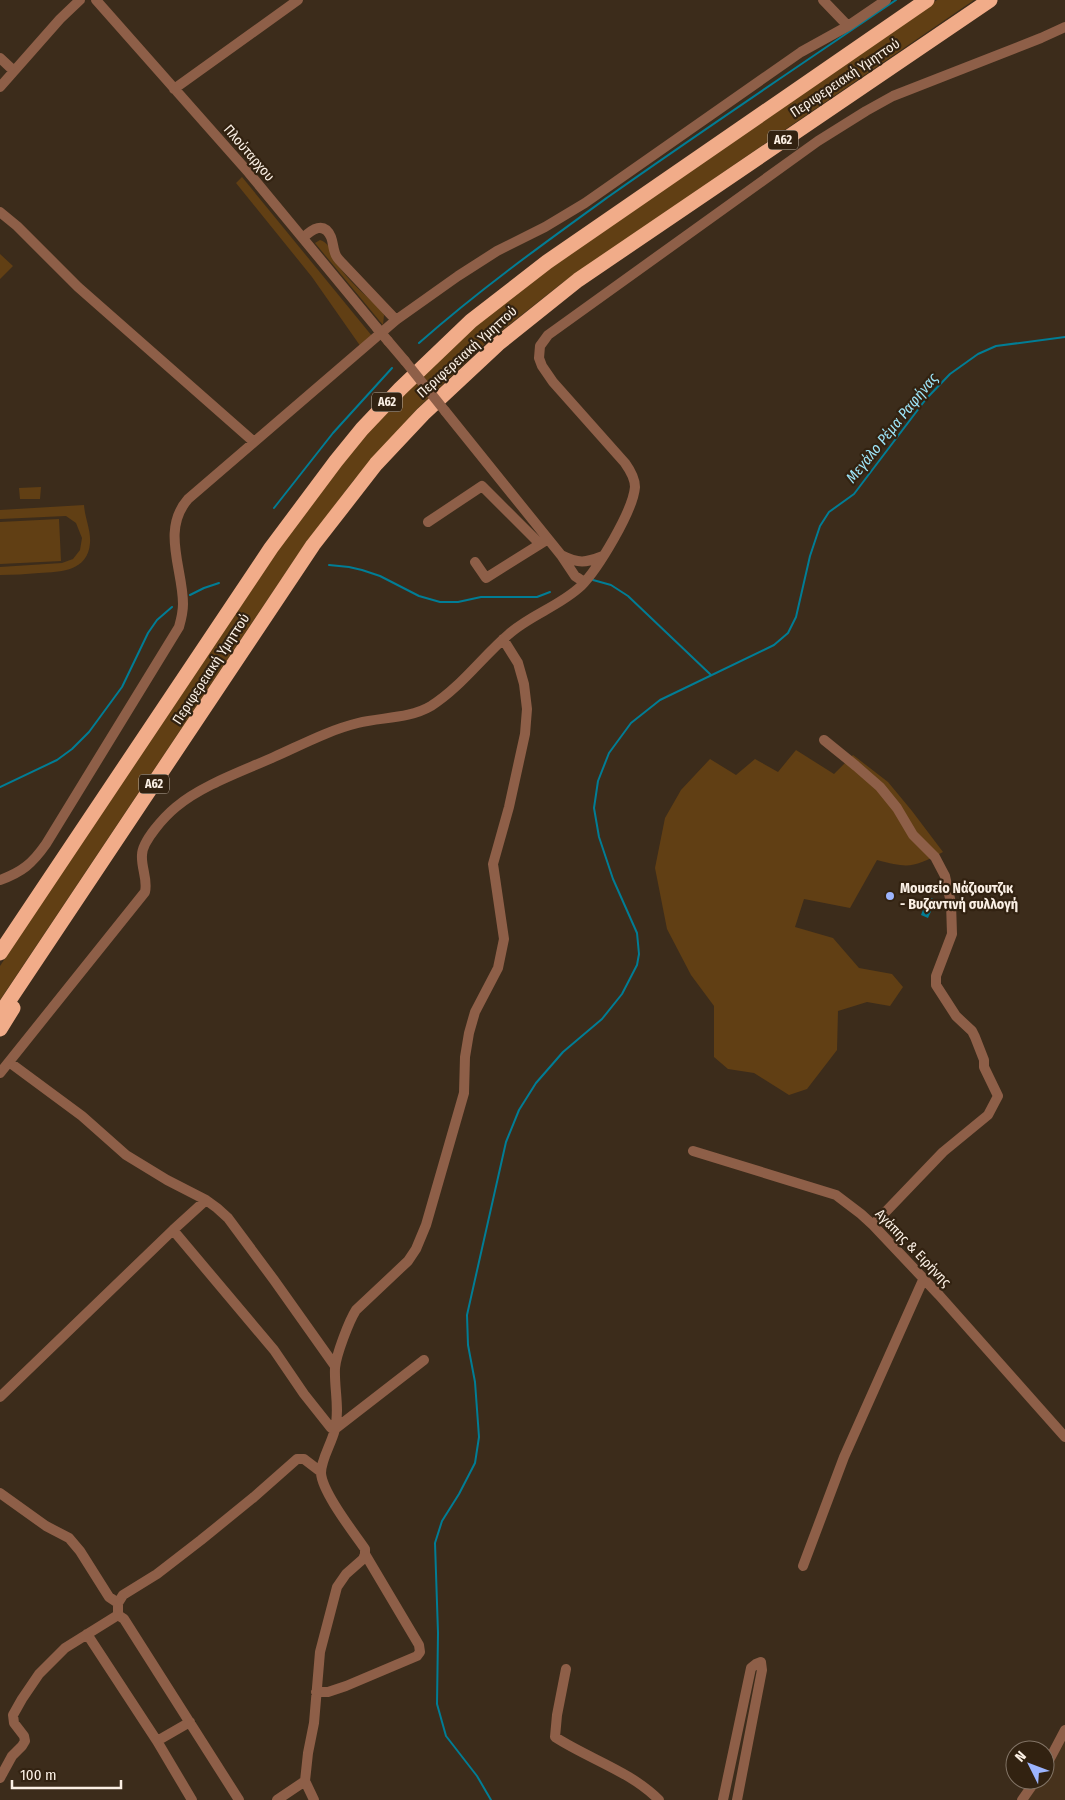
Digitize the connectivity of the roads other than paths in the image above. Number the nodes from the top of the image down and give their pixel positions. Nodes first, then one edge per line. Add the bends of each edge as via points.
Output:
1 (80, 0) edge
2 (96, 0) edge
3 (298, 0) edge
4 (823, 0) edge
5 (886, 0) edge
6 (927, 0) edge
7 (990, 0) edge
8 (848, 26) junction
9 (1065, 27) edge
10 (0, 58) edge
11 (14, 71) junction
12 (0, 87) edge
13 (174, 89) junction
14 (0, 212) edge
15 (303, 238) junction
16 (396, 320) junction
17 (254, 442) junction
18 (428, 522) dead end
19 (544, 542) junction
20 (604, 555) junction
21 (475, 562) dead end
22 (571, 564) junction
23 (584, 582) junction
24 (566, 598) junction
25 (503, 639) junction
26 (824, 740) dead end
27 (0, 880) edge
28 (61, 924) junction
29 (0, 953) edge
30 (0, 1014) edge
31 (0, 1029) edge
32 (9, 1062) junction
33 (0, 1073) edge
34 (693, 1151) dead end
35 (206, 1200) junction
36 (873, 1225) junction
37 (173, 1230) junction
38 (923, 1280) junction
39 (424, 1360) dead end
40 (335, 1366) junction
41 (0, 1397) edge
42 (335, 1429) junction
43 (1065, 1437) edge
44 (321, 1472) junction
45 (0, 1493) edge
46 (365, 1554) junction
47 (803, 1566) dead end
48 (118, 1603) junction
49 (118, 1616) junction
50 (87, 1634) junction
51 (566, 1669) dead end
52 (316, 1692) junction
53 (190, 1722) junction
54 (1065, 1730) edge
55 (157, 1741) junction
56 (1055, 1749) edge
57 (0, 1778) edge
58 (305, 1781) junction
59 (192, 1800) edge
60 (239, 1800) edge
61 (277, 1800) edge
62 (314, 1800) edge
63 (659, 1800) edge
64 (723, 1800) edge
65 (737, 1800) edge

1 - 11 street
2 - 13 street, Πλούταρχου
3 - 13 street
4 - 8 street
5 - 8 street
6 - 29 highway, Περιφερειακή Υμηττού / Α62 via 547,262 471,321 400,388 336,461 271,548
7 - 28 highway, Περιφερειακή Υμηττού / Α62 via 578,280 498,344 441,396 376,464 313,545
8 - 16 street via 801,52 585,203 497,251
9 - 20 street via 893,96 866,111 781,167 544,340 539,352 542,366 625,463 633,478 633,496
10 - 11 street
11 - 12 street
13 - 15 street, Πλούταρχου
14 - 17 street via 78,287
15 - 16 street via 312,230 325,229 342,263
15 - 19 street, Πλούταρχου, bridge via 445,411
16 - 17 street
17 - 27 street via 181,506 174,533 183,604 179,628 46,844 27,867
18 - 19 street via 482,486
19 - 21 street via 486,578
19 - 22 street
20 - 22 street
20 - 23 street
22 - 23 street via 575,576
22 - 24 street
23 - 24 street
24 - 25 street
25 - 32 street via 451,691 430,707 336,730 208,788 177,806 143,846 147,884 144,892
25 - 40 street via 518,663 527,709 523,743 493,864 504,939 498,968 468,1033 463,1099 426,1225 408,1261 350,1318
26 - 36 street via 880,787 898,808 913,835 935,857 945,876 951,903 952,934 936,976 936,985 956,1016 975,1037 984,1067 998,1096 988,1115 943,1152
28 - 30 highway, Περιφερειακή Υμηττού / Α62
28 - 31 highway via 39,968
32 - 33 street
32 - 35 street via 82,1116 126,1155
34 - 36 street, Αγάπης & Ειρήνης via 836,1195
35 - 37 street
35 - 40 street via 228,1218
36 - 38 street, Αγάπης & Ειρήνης
37 - 41 street
37 - 42 street via 269,1343 320,1414
38 - 43 street, Αγάπης & Ειρήνης
38 - 47 street via 844,1457
39 - 42 street
40 - 42 street via 338,1411
42 - 44 street
44 - 46 street via 332,1499
44 - 48 street via 304,1459 297,1459 201,1540 123,1595
45 - 48 street via 46,1526 69,1538 109,1596
46 - 52 street via 337,1586 320,1652
46 - 52 street via 419,1645 420,1652 418,1656 346,1686
48 - 49 street
49 - 50 street
49 - 53 street via 124,1619
50 - 55 street
50 - 57 street via 57,1655 22,1699 13,1720 24,1736 24,1742
51 - 63 street via 556,1715 556,1737 619,1771
52 - 58 street
53 - 55 street
53 - 60 street
54 - 56 street
55 - 59 street
58 - 61 street
58 - 62 street
64 - 65 street via 752,1668 760,1662 762,1670 756,1706

